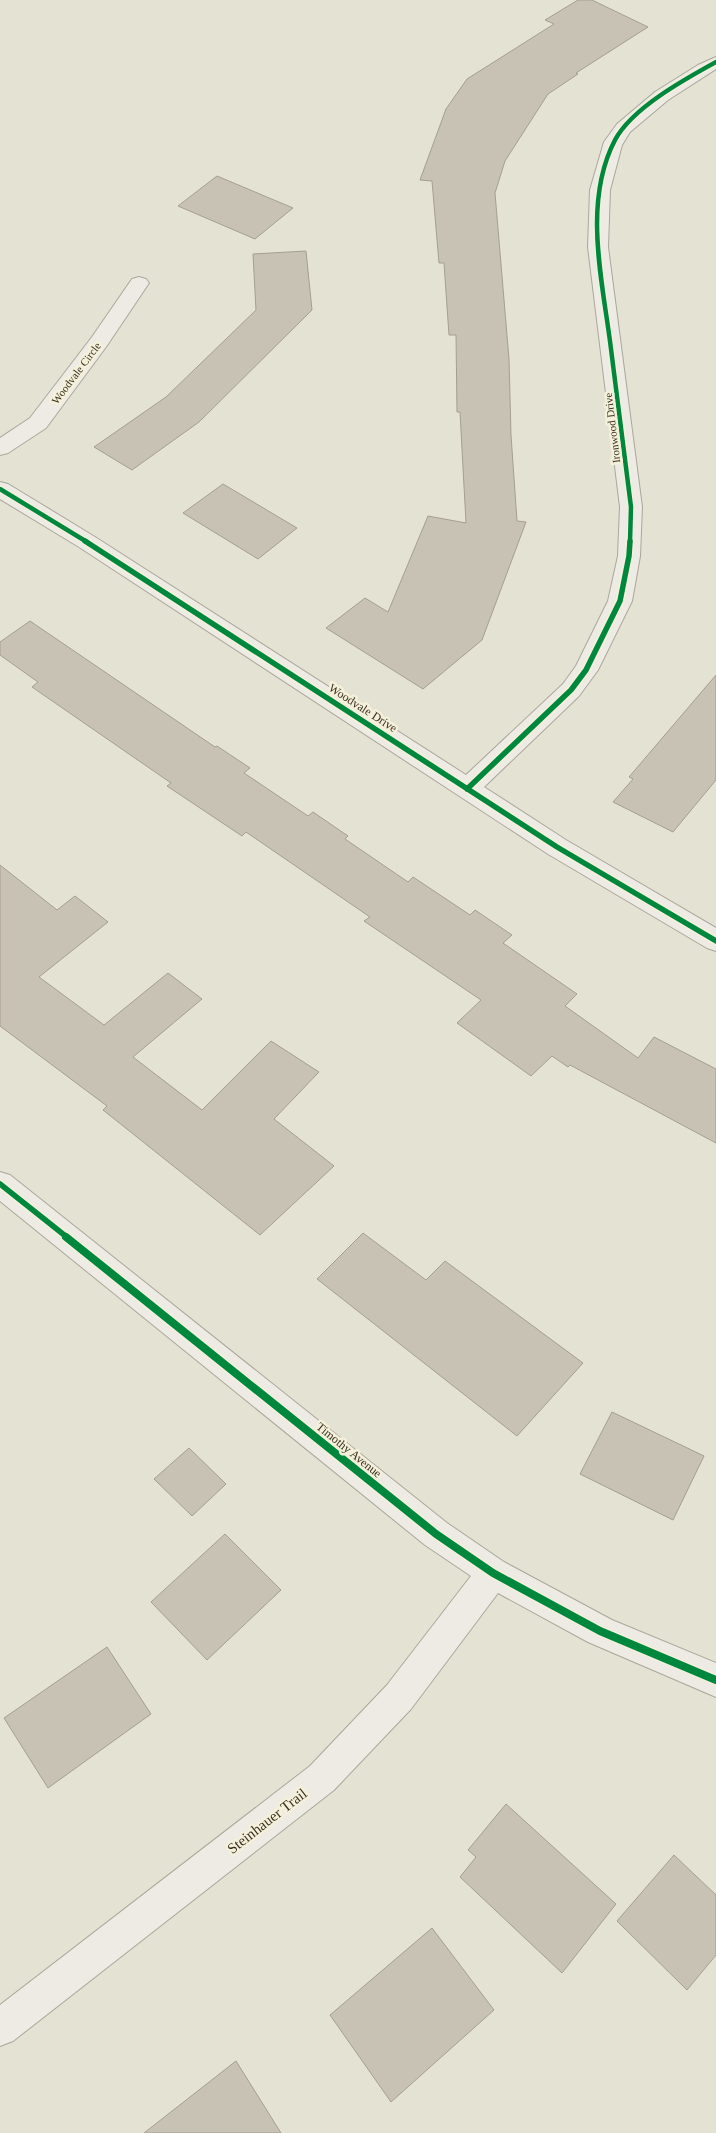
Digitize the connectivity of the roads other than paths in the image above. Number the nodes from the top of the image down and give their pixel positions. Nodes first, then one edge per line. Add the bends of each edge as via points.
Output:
1 (716, 62) edge
2 (139, 283) dead end
3 (0, 448) edge
4 (0, 489) edge
5 (467, 789) junction
6 (716, 942) edge
7 (0, 1184) edge
8 (493, 1573) junction
9 (716, 1680) edge
10 (0, 2028) edge

1 - 5 street, Ironwood Drive via 684,79 632,120 616,138 601,177 596,212 598,247 631,507 629,556 620,601 586,670 571,690
2 - 3 street, Woodvale Circle via 100,342 38,423
4 - 5 street, Woodvale Drive
5 - 6 street, Woodvale Drive
7 - 8 street, Timothy Avenue via 428,1528
8 - 9 street, Timothy Avenue via 600,1631
8 - 10 street, Steinhauer Trail via 399,1697 322,1778

